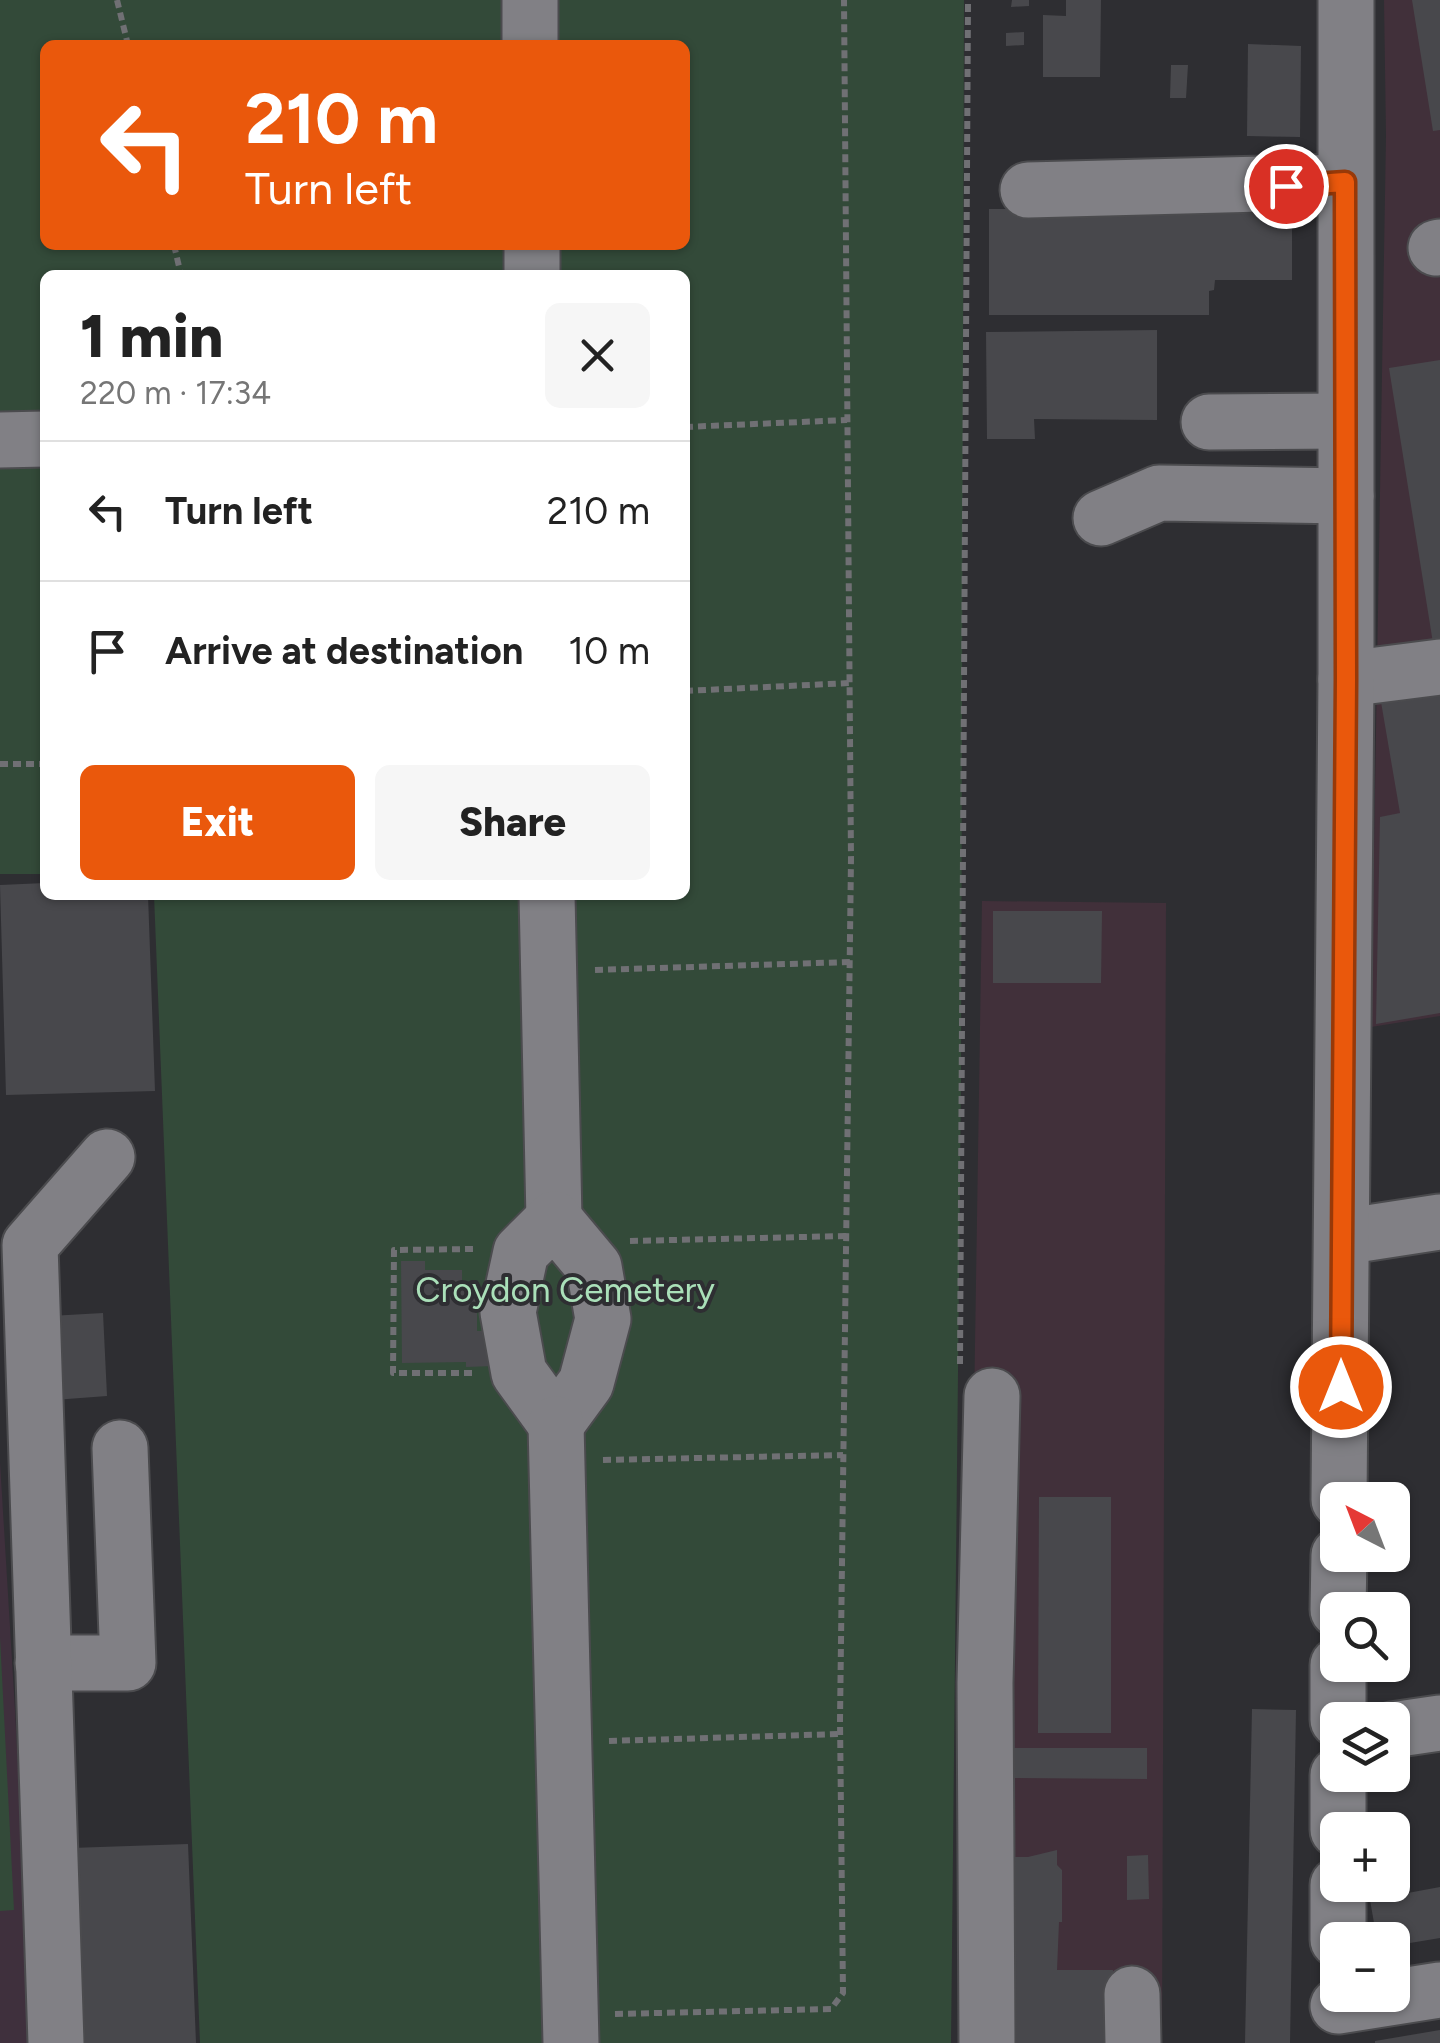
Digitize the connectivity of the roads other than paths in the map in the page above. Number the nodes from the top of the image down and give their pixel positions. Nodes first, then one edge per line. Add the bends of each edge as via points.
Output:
1 (530, 0) edge
2 (1346, 0) edge
3 (530, 40) edge
4 (1345, 182) junction
5 (1028, 190) dead end
6 (1346, 421) junction
7 (1209, 422) dead end
8 (40, 439) edge
9 (0, 440) edge
10 (1346, 496) junction
11 (1101, 518) dead end
12 (1440, 667) edge
13 (1346, 679) junction
14 (547, 900) edge
15 (107, 1157) dead end
16 (1440, 1222) edge
17 (1342, 1237) junction
18 (550, 1238) junction
19 (976, 1382) road end
20 (556, 1442) junction
21 (120, 1448) dead end
22 (1340, 1482) edge
23 (43, 1663) junction
24 (1440, 1724) edge
25 (1410, 1728) edge
26 (1440, 1990) edge
27 (1338, 2015) edge
28 (570, 2029) edge
29 (56, 2043) edge
30 (987, 2043) edge

1 - 3 street
2 - 4 street
4 - 5 street
4 - 6 street
6 - 7 street
6 - 10 street
8 - 9 street
10 - 11 street via 1160,493
10 - 13 street
12 - 13 street
13 - 17 street
14 - 18 street
15 - 23 street via 30,1245
16 - 17 street
17 - 22 street
18 - 20 street via 508,1312 519,1373
18 - 20 street via 594,1267 603,1319 586,1383
19 - 30 street
20 - 28 street
21 - 23 street via 128,1663
23 - 29 street
24 - 25 street
26 - 27 street

